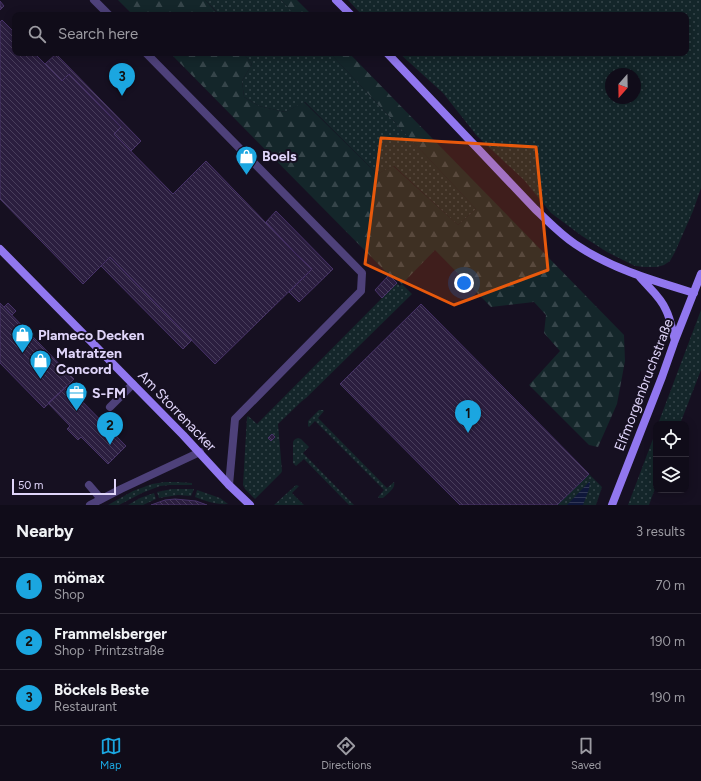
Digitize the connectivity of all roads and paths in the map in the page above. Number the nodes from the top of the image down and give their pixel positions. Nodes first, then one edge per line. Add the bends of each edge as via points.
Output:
1 (94, 0) edge
2 (336, 0) edge
3 (106, 12) edge
4 (347, 12) edge
5 (149, 56) edge
6 (391, 56) edge
7 (0, 249) edge
8 (701, 274) edge
9 (638, 276) junction
10 (694, 293) junction
11 (674, 340) junction
12 (133, 384) junction
13 (110, 407) dead end
14 (200, 452) junction
15 (89, 485) dead end
16 (230, 485) junction
17 (101, 498) junction
18 (90, 505) edge
19 (250, 505) edge
20 (612, 505) edge

1 - 3 street
2 - 4 main road
5 - 16 street via 362,273 361,291 235,419
6 - 9 main road via 535,210 573,243 611,265
7 - 12 main road, Am Storrenacker
8 - 10 main road, Elfmorgenbruchstraße
9 - 10 main road
9 - 11 main road via 663,304
10 - 11 main road, Elfmorgenbruchstraße
11 - 20 main road, Elfmorgenbruchstraße
12 - 13 street
12 - 14 main road, Am Storrenacker
14 - 16 main road, Am Storrenacker
14 - 17 street
15 - 17 street
16 - 19 main road, Am Storrenacker
17 - 18 street

